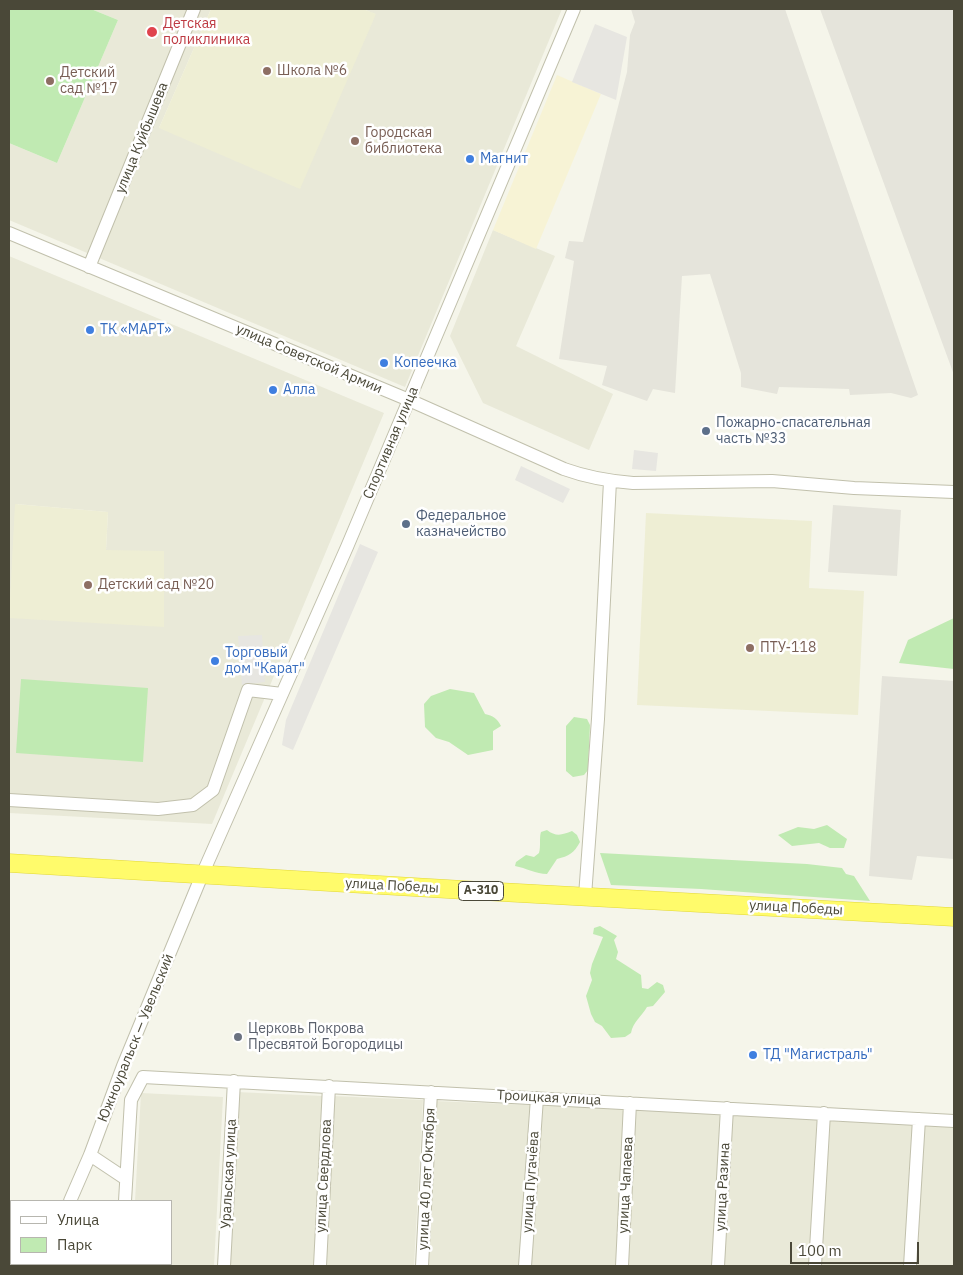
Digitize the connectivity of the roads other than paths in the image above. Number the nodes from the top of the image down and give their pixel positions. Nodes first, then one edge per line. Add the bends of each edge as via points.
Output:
1 (194, 9) edge
2 (574, 9) edge
3 (9, 233) edge
4 (89, 267) junction
5 (409, 400) junction
6 (610, 481) junction
7 (954, 492) edge
8 (282, 694) junction
9 (9, 800) edge
10 (9, 863) edge
11 (202, 875) junction
12 (585, 896) junction
13 (954, 917) edge
14 (234, 1081) junction
15 (329, 1086) junction
16 (431, 1092) junction
17 (112, 1094) junction
18 (537, 1098) junction
19 (131, 1100) junction
20 (630, 1103) junction
21 (727, 1108) junction
22 (824, 1114) junction
23 (919, 1119) junction
24 (954, 1121) edge
25 (90, 1155) junction
26 (126, 1179) junction
27 (70, 1200) edge
28 (125, 1200) edge
29 (224, 1266) edge
30 (320, 1266) edge
31 (422, 1266) edge
32 (525, 1266) edge
33 (622, 1266) edge
34 (718, 1266) edge
35 (815, 1266) edge
36 (910, 1266) edge

1 - 4 street, улица Куйбышева
2 - 5 street, Спортивная улица
3 - 4 street, улица Советской Армии
4 - 5 street, улица Советской Армии
5 - 6 street, улица Советской Армии via 564,469
5 - 8 street, Спортивная улица
6 - 7 street, улица Советской Армии via 772,481
6 - 12 street
8 - 9 street via 248,690 213,790 193,805 158,810
8 - 11 street, Спортивная улица
10 - 11 highway, улица Победы / А-310
11 - 12 highway, улица Победы / А-310
11 - 17 street, Южноуральск — Увельский
12 - 13 highway, улица Победы / А-310
14 - 15 street, Троицкая улица
14 - 19 street, Троицкая улица via 143,1077
14 - 29 street, Уральская улица
15 - 16 street, Троицкая улица
15 - 30 street, улица Свердлова
16 - 18 street, Троицкая улица
16 - 31 street, улица 40 лет Октября
17 - 19 street
17 - 25 street, Южноуральск — Увельский
18 - 20 street, Троицкая улица
18 - 32 street, улица Пугачёва
19 - 26 street
20 - 21 street, Троицкая улица
20 - 33 street, улица Чапаева
21 - 22 street, Троицкая улица
21 - 34 street, улица Разина
22 - 23 street, Троицкая улица
22 - 35 street
23 - 24 street, Троицкая улица
23 - 36 street
25 - 26 street
25 - 27 street, Южноуральск — Увельский
26 - 28 street

